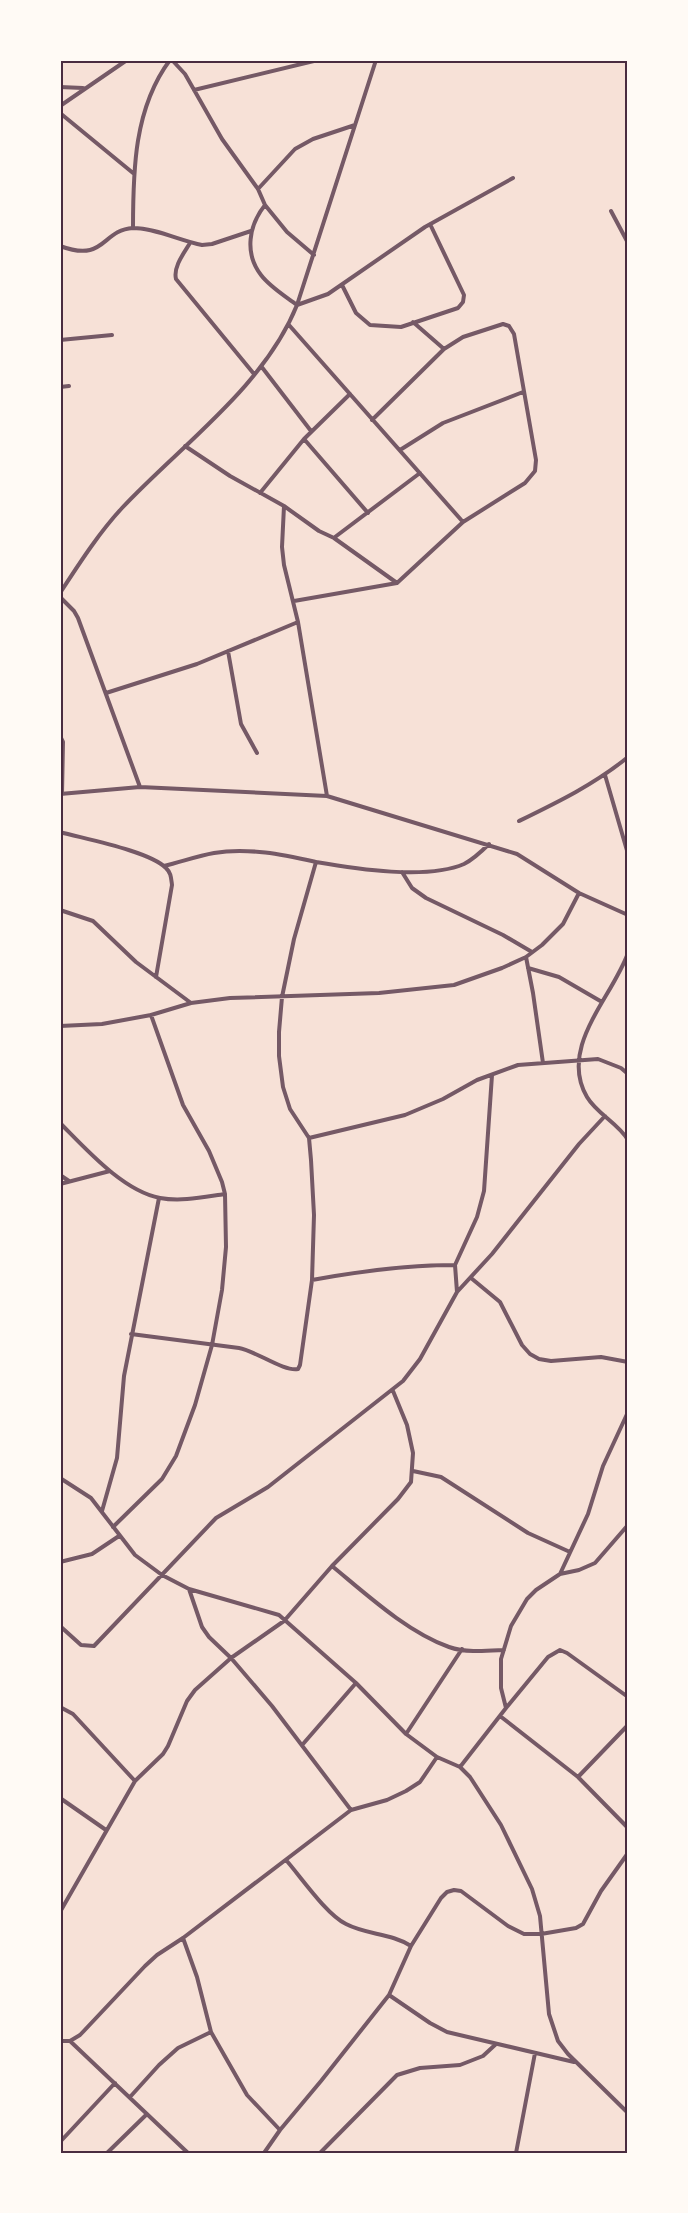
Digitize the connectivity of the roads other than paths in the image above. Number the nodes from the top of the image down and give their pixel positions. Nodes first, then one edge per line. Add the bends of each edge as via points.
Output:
1 (127, 60) edge
2 (171, 60) edge
3 (318, 60) edge
4 (376, 60) edge
5 (60, 87) edge
6 (83, 88) junction
7 (194, 90) junction
8 (60, 106) edge
9 (60, 113) edge
10 (356, 125) junction
11 (133, 173) junction
12 (513, 178) dead end
13 (258, 189) junction
14 (264, 205) junction
15 (611, 211) dead end
16 (430, 224) junction
17 (133, 228) junction
18 (251, 231) junction
19 (190, 243) junction
20 (628, 243) edge
21 (60, 246) edge
22 (314, 255) junction
23 (342, 285) junction
24 (297, 305) junction
25 (414, 322) junction
26 (289, 325) junction
27 (112, 335) dead end
28 (60, 340) edge
29 (444, 350) junction
30 (261, 366) junction
31 (254, 374) junction
32 (69, 386) dead end
33 (60, 387) edge
34 (523, 392) junction
35 (350, 394) junction
36 (372, 420) junction
37 (311, 431) junction
38 (303, 438) junction
39 (185, 446) junction
40 (400, 450) junction
41 (420, 473) junction
42 (260, 493) junction
43 (284, 506) junction
44 (368, 513) junction
45 (463, 522) junction
46 (334, 538) junction
47 (397, 583) junction
48 (60, 595) edge
49 (294, 601) junction
50 (298, 622) junction
51 (228, 651) junction
52 (106, 693) junction
53 (60, 736) edge
54 (257, 753) dead end
55 (628, 757) edge
56 (605, 776) junction
57 (140, 787) junction
58 (61, 794) edge
59 (327, 796) junction
60 (519, 821) dead end
61 (60, 832) edge
62 (489, 844) junction
63 (628, 854) edge
64 (316, 862) junction
65 (164, 866) junction
66 (402, 872) junction
67 (579, 893) junction
68 (60, 910) edge
69 (628, 915) edge
70 (532, 952) junction
71 (628, 953) edge
72 (526, 957) junction
73 (528, 968) junction
74 (156, 977) junction
75 (282, 997) junction
76 (602, 1002) junction
77 (191, 1003) junction
78 (151, 1015) junction
79 (60, 1026) edge
80 (578, 1061) junction
81 (543, 1062) junction
82 (628, 1074) edge
83 (492, 1075) junction
84 (605, 1116) junction
85 (60, 1123) edge
86 (309, 1138) junction
87 (628, 1140) edge
88 (111, 1170) junction
89 (60, 1175) edge
90 (70, 1182) junction
91 (60, 1184) edge
92 (225, 1194) junction
93 (159, 1198) junction
94 (455, 1265) junction
95 (471, 1278) junction
96 (312, 1280) junction
97 (457, 1292) junction
98 (131, 1334) junction
99 (212, 1345) junction
100 (628, 1362) edge
101 (393, 1390) junction
102 (628, 1412) edge
103 (413, 1471) junction
104 (60, 1478) edge
105 (102, 1511) junction
106 (628, 1525) edge
107 (113, 1527) junction
108 (118, 1536) junction
109 (570, 1552) junction
110 (60, 1562) edge
111 (332, 1566) junction
112 (560, 1574) junction
113 (162, 1575) junction
114 (189, 1589) junction
115 (284, 1621) junction
116 (60, 1626) edge
117 (462, 1649) junction
118 (504, 1650) junction
119 (231, 1658) junction
120 (356, 1683) junction
121 (628, 1697) edge
122 (60, 1707) edge
123 (506, 1708) junction
124 (500, 1716) junction
125 (628, 1725) edge
126 (406, 1734) junction
127 (303, 1744) junction
128 (437, 1757) junction
129 (460, 1767) junction
130 (578, 1778) junction
131 (135, 1781) junction
132 (60, 1798) edge
133 (351, 1810) junction
134 (628, 1828) edge
135 (105, 1830) junction
136 (628, 1853) edge
137 (286, 1860) junction
138 (60, 1912) edge
139 (541, 1934) junction
140 (183, 1938) junction
141 (411, 1946) junction
142 (389, 1995) junction
143 (211, 2032) junction
144 (60, 2041) edge
145 (70, 2041) junction
146 (496, 2044) junction
147 (535, 2053) junction
148 (577, 2062) junction
149 (115, 2083) junction
150 (130, 2097) junction
151 (628, 2113) edge
152 (147, 2114) junction
153 (280, 2130) junction
154 (60, 2142) edge
155 (107, 2153) edge
156 (188, 2153) edge
157 (264, 2153) edge
158 (320, 2153) edge
159 (516, 2153) edge

1 - 6 street
2 - 7 street
2 - 11 street via 156,80 142,120
3 - 7 street
4 - 10 street
5 - 6 street
6 - 8 street
7 - 13 street via 222,139
9 - 11 street
10 - 13 street via 312,139 295,149
10 - 22 street
11 - 17 street
12 - 16 street
13 - 14 street
14 - 18 street
14 - 22 street
15 - 20 street
16 - 23 street
16 - 25 street via 464,295 463,302 458,308
17 - 19 street
17 - 21 street via 85,252
18 - 19 street via 212,244
18 - 24 street via 252,252 261,275
19 - 31 street via 176,268 176,279
22 - 24 street
23 - 24 street
23 - 25 street via 356,313 370,325 401,327
24 - 26 street
25 - 29 street
26 - 30 street
26 - 35 street
27 - 28 street
29 - 34 street via 456,340 479,331 509,326
29 - 36 street
30 - 31 street
30 - 37 street
31 - 39 street
32 - 33 street
34 - 40 street via 443,423
34 - 45 street via 535,471 525,483
35 - 36 street
35 - 37 street
36 - 40 street
37 - 38 street
38 - 42 street
38 - 44 street
39 - 42 street
39 - 48 street via 105,527
40 - 41 street
41 - 44 street
41 - 45 street
42 - 43 street
43 - 46 street
43 - 49 street via 282,547
44 - 46 street
45 - 47 street
46 - 47 street
47 - 49 street
48 - 52 street via 78,618
49 - 50 street
50 - 51 street
50 - 59 street
51 - 52 street
51 - 54 street via 241,724
52 - 57 street
53 - 58 street
55 - 56 street
56 - 60 street
56 - 63 street
57 - 58 street
57 - 59 street
59 - 62 street
61 - 65 street via 143,855
62 - 66 street via 463,864 438,871
62 - 67 street via 530,860
64 - 65 street via 275,854 228,852
64 - 66 street
64 - 75 street
65 - 74 street via 171,874 172,885
66 - 70 street via 412,888 426,898
67 - 69 street
67 - 70 street via 563,924
68 - 74 street via 93,921
70 - 72 street
71 - 76 street
72 - 73 street
72 - 75 street via 438,988
73 - 76 street via 559,976
73 - 81 street
74 - 77 street
75 - 77 street
75 - 86 street via 279,1056 283,1087
76 - 80 street
77 - 78 street
78 - 79 street via 102,1024
78 - 92 street via 183,1106 208,1151
80 - 81 street
80 - 82 street via 598,1059
80 - 84 street via 586,1095
81 - 83 street via 518,1065
83 - 86 street via 405,1114
83 - 94 street via 484,1191
84 - 87 street
84 - 95 street
85 - 88 street
86 - 96 street via 314,1215
88 - 90 street
88 - 93 street
89 - 90 street
90 - 91 street
92 - 93 street
92 - 99 street via 226,1246
93 - 98 street
94 - 96 street via 372,1269
94 - 97 street
95 - 97 street
95 - 100 street via 501,1302 522,1345 539,1359 601,1357
96 - 99 street via 298,1369 288,1369 248,1350
97 - 101 street via 420,1359
98 - 99 street
98 - 105 street via 117,1458
99 - 107 street via 195,1405 169,1468
101 - 103 street via 407,1425
101 - 113 street via 268,1487 216,1518
102 - 109 street
103 - 109 street via 441,1477 528,1533
103 - 111 street via 405,1491
104 - 105 street via 91,1498
105 - 107 street
106 - 112 street via 595,1563
107 - 108 street
108 - 110 street via 92,1554
108 - 113 street
109 - 112 street
111 - 115 street
111 - 117 street via 406,1624 450,1647
112 - 118 street via 521,1606
113 - 114 street
113 - 116 street via 94,1646 81,1645
114 - 115 street via 275,1613
114 - 119 street via 202,1627
115 - 119 street
115 - 120 street
117 - 118 street
117 - 126 street
118 - 123 street via 501,1688
119 - 127 street
119 - 131 street via 191,1695 163,1754
120 - 126 street
120 - 127 street
121 - 123 street via 560,1650 548,1657
122 - 131 street via 73,1714
123 - 124 street
124 - 129 street
124 - 130 street
125 - 130 street
126 - 128 street
127 - 133 street
128 - 129 street
128 - 133 street via 420,1782 406,1791
129 - 139 street via 482,1793 524,1868 540,1916
130 - 134 street
131 - 135 street
132 - 135 street
133 - 137 street
135 - 138 street
136 - 139 street via 583,1924
137 - 140 street
137 - 141 street via 335,1917 358,1929 391,1936
139 - 141 street via 516,1931 469,1895 454,1890 441,1898
139 - 148 street via 549,2014 558,2041
140 - 143 street
140 - 145 street via 157,1955
141 - 142 street
142 - 146 street via 447,2032
142 - 153 street
143 - 150 street via 178,2048
143 - 153 street via 242,2089
144 - 145 street
145 - 149 street
146 - 147 street
146 - 158 street via 460,2065 420,2068 398,2075
147 - 148 street
147 - 159 street
148 - 151 street
149 - 150 street
149 - 154 street
150 - 152 street
152 - 155 street
152 - 156 street
153 - 157 street

